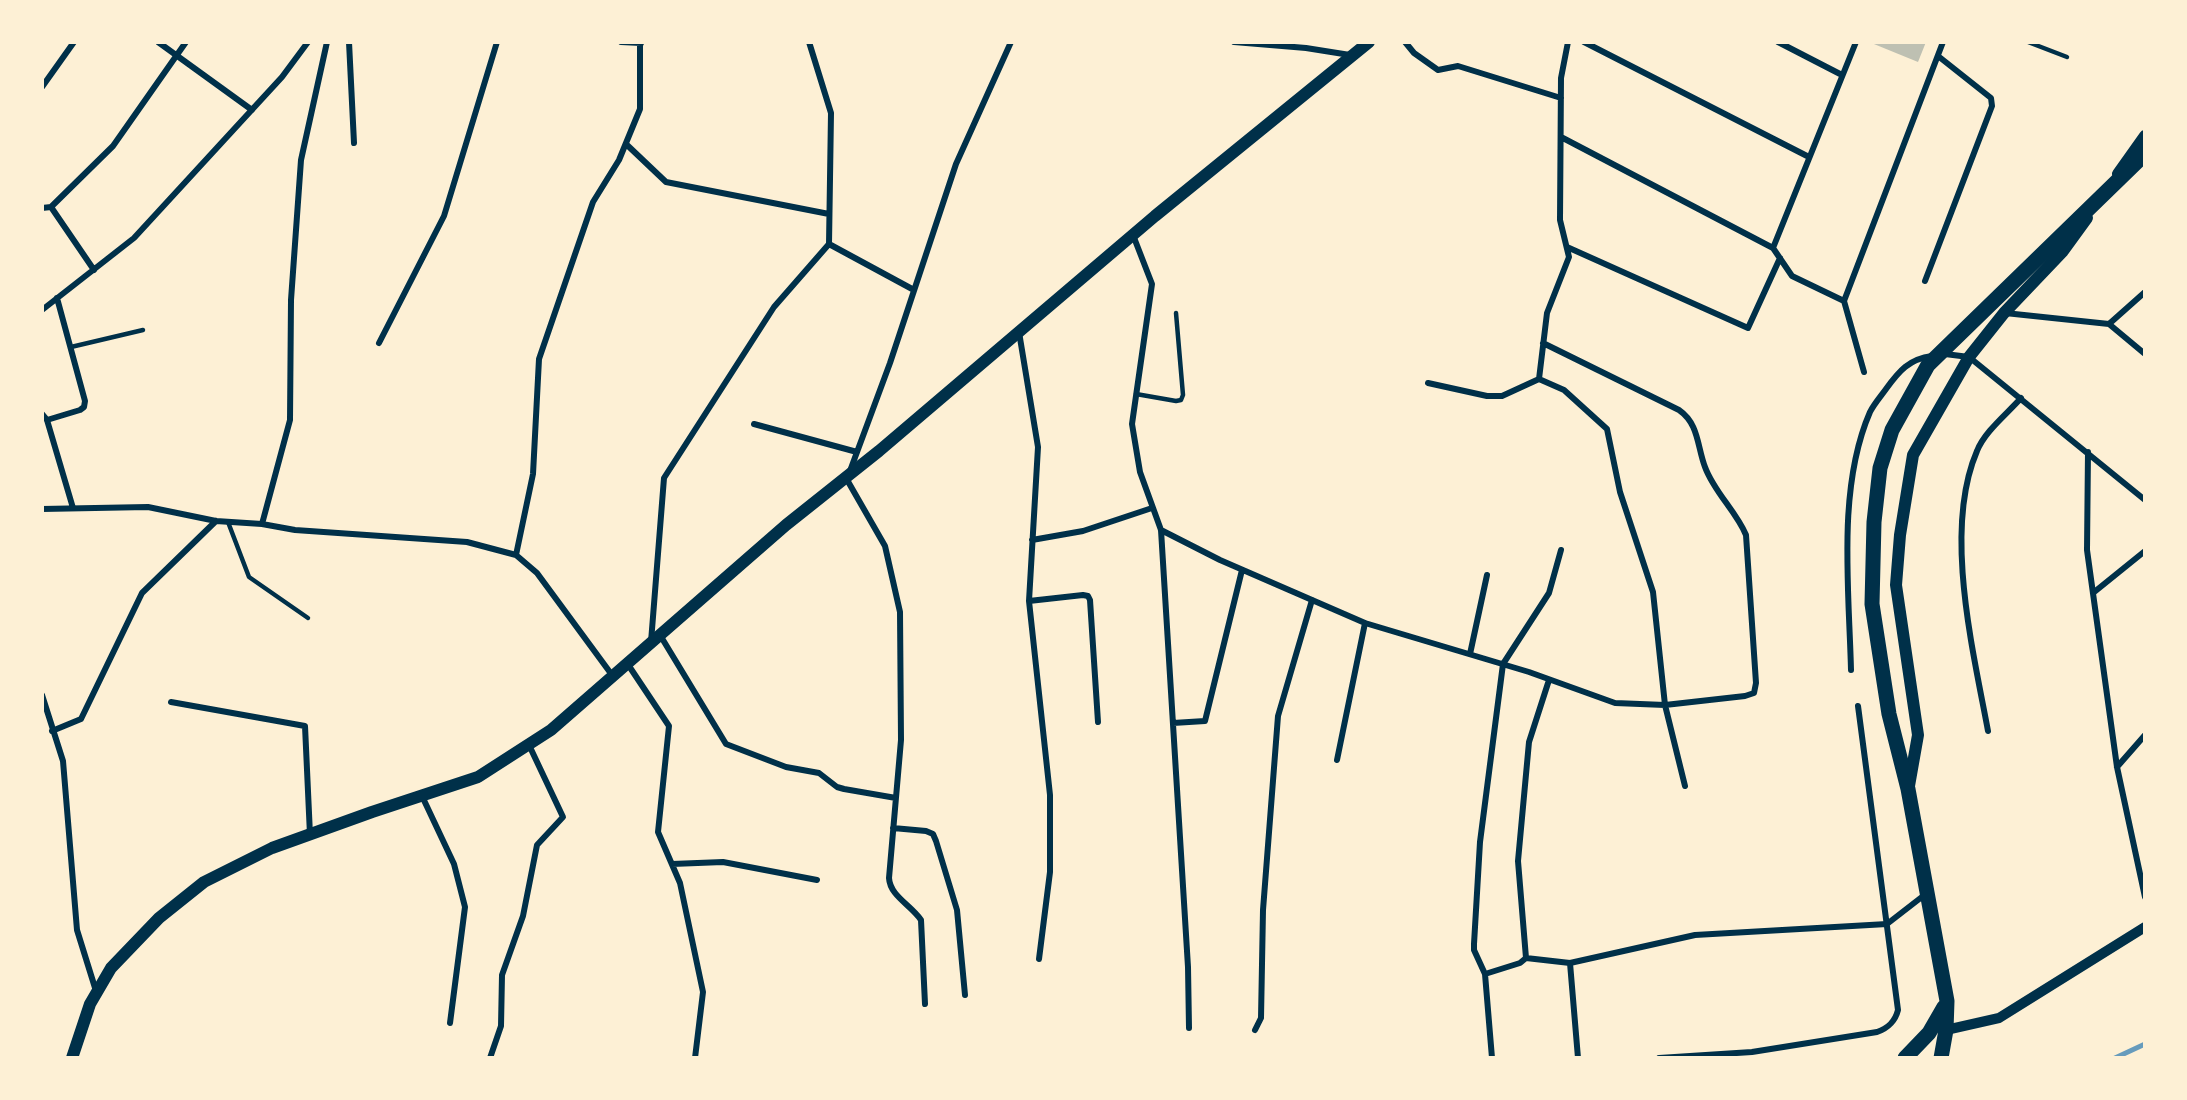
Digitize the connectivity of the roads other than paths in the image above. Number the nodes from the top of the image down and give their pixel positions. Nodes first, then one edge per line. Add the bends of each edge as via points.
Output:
1 (74, 42) edge
2 (158, 42) edge
3 (186, 42) edge
4 (308, 42) edge
5 (327, 42) edge
6 (349, 42) edge
7 (496, 42) edge
8 (621, 42) edge
9 (809, 42) edge
10 (1011, 42) edge
11 (1234, 42) edge
12 (1369, 42) edge
13 (1405, 42) edge
14 (1568, 42) edge
15 (1584, 42) edge
16 (1778, 42) edge
17 (1856, 42) edge
18 (1943, 42) edge
19 (2028, 42) edge
20 (641, 43) edge
21 (177, 56) junction
22 (1351, 56) junction
23 (1938, 56) junction
24 (2067, 57) dead end
25 (1842, 75) junction
26 (42, 87) edge
27 (1561, 98) junction
28 (252, 110) junction
29 (2145, 136) edge
30 (1561, 137) junction
31 (354, 143) dead end
32 (626, 144) junction
33 (2145, 154) edge
34 (1809, 157) junction
35 (42, 207) edge
36 (51, 207) junction
37 (829, 214) junction
38 (1133, 236) junction
39 (829, 244) junction
40 (1567, 247) junction
41 (1773, 248) junction
42 (1780, 258) junction
43 (94, 270) junction
44 (1925, 281) dead end
45 (914, 290) junction
46 (2145, 292) edge
47 (57, 298) junction
48 (1844, 301) junction
49 (42, 310) edge
50 (1176, 313) dead end
51 (2004, 313) junction
52 (2109, 324) junction
53 (143, 330) dead end
54 (1019, 332) junction
55 (379, 343) dead end
56 (1543, 343) junction
57 (70, 347) junction
58 (2145, 354) edge
59 (1969, 357) junction
60 (1864, 372) dead end
61 (1539, 379) junction
62 (1428, 383) dead end
63 (1136, 394) junction
64 (2021, 398) junction
65 (42, 414) edge
66 (47, 420) junction
67 (754, 424) dead end
68 (857, 453) junction
69 (2088, 453) junction
70 (847, 477) junction
71 (2145, 500) edge
72 (73, 508) junction
73 (1152, 508) junction
74 (42, 509) edge
75 (216, 521) junction
76 (228, 522) junction
77 (262, 524) junction
78 (1161, 530) junction
79 (1032, 540) junction
80 (1561, 550) dead end
81 (2145, 551) edge
82 (516, 555) junction
83 (1242, 570) junction
84 (1487, 575) dead end
85 (2093, 593) junction
86 (1312, 600) junction
87 (1029, 601) junction
88 (308, 618) dead end
89 (1365, 623) junction
90 (655, 638) junction
91 (1470, 654) junction
92 (627, 663) junction
93 (1503, 664) junction
94 (1851, 670) dead end
95 (612, 675) junction
96 (1549, 680) junction
97 (42, 695) edge
98 (171, 702) dead end
99 (1665, 705) junction
100 (1858, 706) dead end
101 (1098, 722) dead end
102 (1173, 723) junction
103 (52, 731) junction
104 (1988, 731) dead end
105 (2145, 735) edge
106 (529, 744) junction
107 (1337, 760) dead end
108 (2118, 767) junction
109 (1685, 786) dead end
110 (1908, 789) junction
111 (422, 796) junction
112 (896, 798) junction
113 (893, 828) junction
114 (309, 835) junction
115 (672, 864) junction
116 (817, 880) dead end
117 (1927, 893) junction
118 (2145, 897) edge
119 (1887, 924) junction
120 (2145, 927) edge
121 (1526, 958) junction
122 (1039, 959) dead end
123 (1570, 963) junction
124 (1485, 974) junction
125 (96, 993) junction
126 (965, 995) dead end
127 (1947, 1001) junction
128 (925, 1004) dead end
129 (450, 1023) dead end
130 (1189, 1028) dead end
131 (1255, 1030) dead end
132 (1946, 1030) junction
133 (72, 1058) edge
134 (490, 1058) edge
135 (695, 1058) edge
136 (1492, 1058) edge
137 (1578, 1058) edge
138 (1659, 1058) edge
139 (1905, 1058) edge
140 (1941, 1058) edge

1 - 26 street
2 - 21 street
3 - 21 street
4 - 28 street
5 - 77 street via 302,160 291,300 290,420
6 - 31 street
7 - 55 street via 447,209
8 - 20 street
9 - 37 street via 831,113
10 - 45 street via 956,164
11 - 22 street
12 - 22 main road
13 - 27 street via 1438,70 1458,66
14 - 27 street
15 - 34 street
16 - 25 street
17 - 25 street
18 - 23 street
19 - 24 lane
20 - 32 street via 640,109
21 - 28 street
21 - 36 street via 113,146
22 - 38 main road
23 - 44 street via 1991,98 1992,106
23 - 48 street
25 - 34 street
27 - 30 street
28 - 43 street via 134,238
29 - 51 main road via 2063,251
30 - 40 street via 1560,220
30 - 41 street
32 - 37 street via 666,182
32 - 82 street via 593,202 539,359 534,465
33 - 110 main road via 1928,365 1892,429 1881,468 1874,522 1872,604 1888,714
34 - 41 street
35 - 36 street
36 - 43 street
37 - 39 street
38 - 54 main road
38 - 63 street via 1152,284
39 - 45 street
39 - 90 street via 774,307 664,478
40 - 42 street via 1748,328
40 - 56 street via 1569,257 1547,313
41 - 42 street
42 - 48 street via 1792,276
43 - 47 street
45 - 68 street
46 - 52 street
47 - 49 street
47 - 57 street
48 - 60 street
50 - 63 lane via 1183,396 1176,401
51 - 52 street
51 - 59 main road
52 - 58 street
53 - 57 lane
54 - 70 main road
54 - 79 street via 1038,447
56 - 61 street
56 - 99 street via 1689,417 1710,478 1746,535 1754,693
57 - 66 street via 84,407
59 - 64 street
59 - 94 street via 1950,353 1910,362 1900,369 1871,410 1857,451 1848,515
59 - 110 main road via 1913,455 1900,536 1896,585 1918,735
61 - 62 street via 1502,396
61 - 99 street via 1564,390 1608,429 1620,492 1653,592
63 - 73 street via 1132,424 1140,472
64 - 69 street
64 - 104 street via 1977,450 1962,513 1966,604
65 - 66 street
66 - 72 street
67 - 68 street
68 - 70 street
69 - 71 street
69 - 85 street via 2086,538
70 - 90 main road
70 - 112 street via 885,546 900,612 901,740
72 - 74 street
72 - 75 street via 148,507
73 - 78 street
73 - 79 street via 1083,531
75 - 76 street
75 - 103 street via 142,593 81,719
76 - 77 street
76 - 88 lane via 249,577
77 - 82 street via 295,530 467,542
78 - 83 street
78 - 102 street
79 - 87 street
80 - 93 street via 1549,593
81 - 85 street
82 - 95 street via 537,573
83 - 86 street
83 - 102 street via 1205,721
84 - 91 street
85 - 108 street
86 - 89 street
86 - 131 street via 1278,716 1263,910 1261,1018
87 - 101 street via 1088,596
87 - 122 street via 1050,795 1050,872
89 - 91 street
89 - 107 street
90 - 92 main road
90 - 112 street via 726,744 786,767 819,773 837,787
91 - 93 street
92 - 95 main road
92 - 115 street via 669,726 658,832
93 - 96 street
93 - 124 street via 1480,842 1474,950
95 - 106 main road via 551,730
96 - 99 street via 1615,703
96 - 121 street via 1529,742 1518,861
97 - 103 street
98 - 114 street via 305,726
99 - 109 street
100 - 119 street
102 - 130 street
103 - 125 street via 63,760 78,930
105 - 108 street
106 - 111 main road via 478,777
106 - 134 street via 563,817 537,845 523,916 502,975 501,1026
108 - 118 street
110 - 117 main road
111 - 114 main road
111 - 129 street via 454,864 465,908
112 - 113 street
113 - 126 street via 933,834 957,910
113 - 128 street via 889,885 921,920
114 - 125 main road via 272,848 204,882 159,918 111,968
115 - 116 street via 723,862
115 - 135 street via 680,883 703,992
117 - 119 street
117 - 127 main road
119 - 123 street via 1695,935
119 - 138 street via 1898,1010 1892,1024 1884,1029 1752,1052
120 - 132 street via 1999,1018
121 - 123 street
121 - 124 street
123 - 137 street
124 - 136 street
125 - 133 main road
127 - 132 main road
127 - 139 main road via 1929,1033
132 - 140 main road

